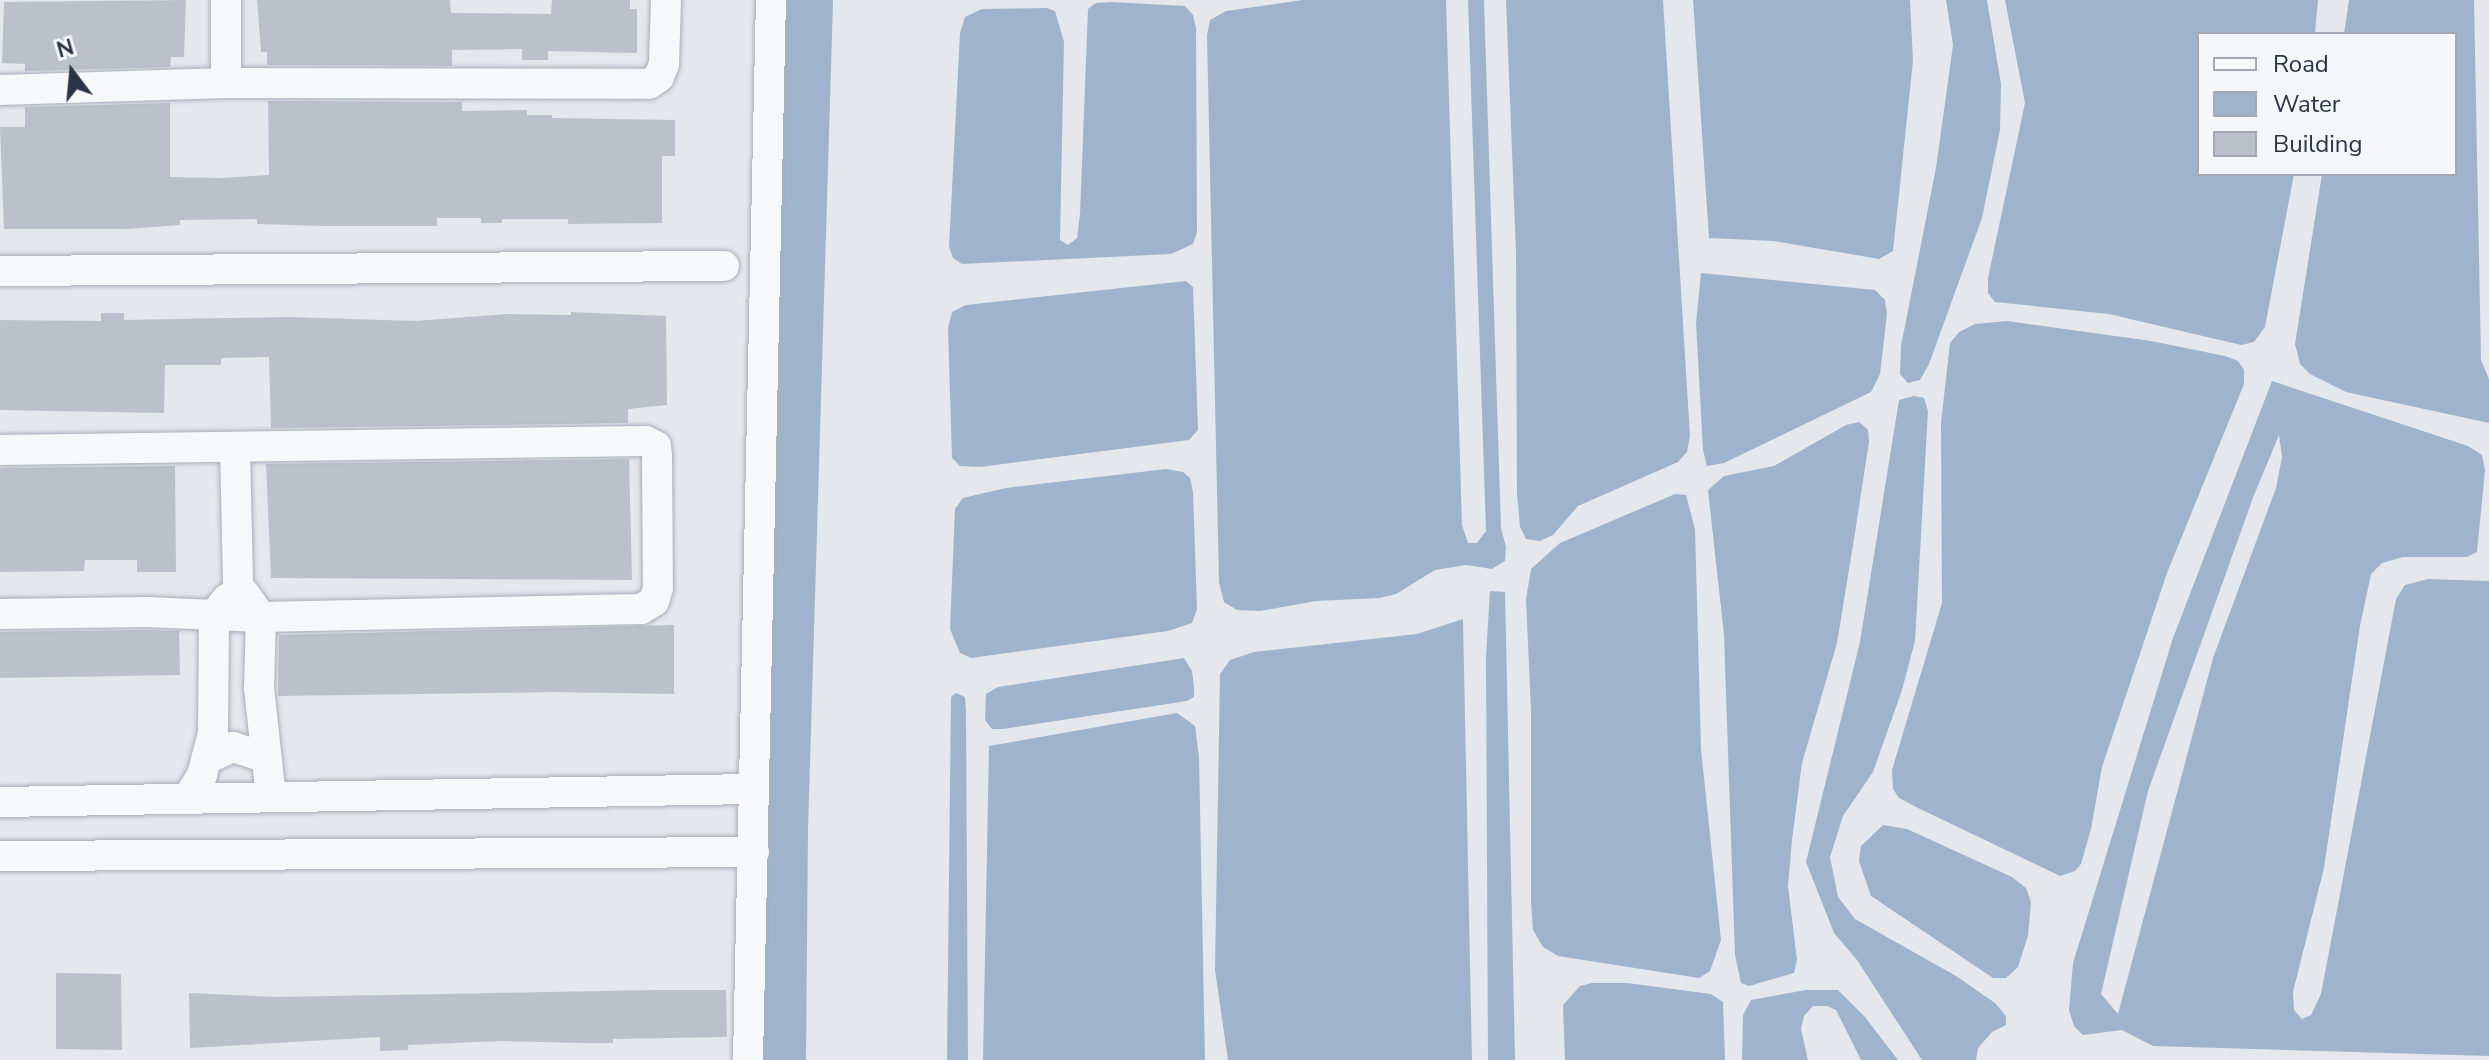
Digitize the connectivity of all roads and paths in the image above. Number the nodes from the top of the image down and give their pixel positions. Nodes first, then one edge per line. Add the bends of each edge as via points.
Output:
1 (226, 0) edge
2 (666, 0) edge
3 (771, 0) edge
4 (226, 83) junction
5 (0, 90) edge
6 (724, 266) dead end
7 (0, 271) edge
8 (235, 449) junction
9 (0, 450) edge
10 (238, 585) junction
11 (0, 614) edge
12 (214, 615) junction
13 (261, 617) junction
14 (264, 757) junction
15 (207, 759) junction
16 (753, 789) junction
17 (271, 797) junction
18 (188, 798) junction
19 (0, 802) edge
20 (754, 852) junction
21 (0, 856) edge
22 (748, 1060) edge

1 - 4 street
2 - 4 street via 664,64 649,84
3 - 16 street
4 - 5 street
6 - 7 street
8 - 9 street
8 - 10 street
8 - 13 street via 646,441 656,446 658,588 654,601 641,609
10 - 12 street
10 - 13 street
11 - 12 street
12 - 13 street
12 - 15 street via 213,733
13 - 14 street
14 - 15 street via 233,747
14 - 17 street
15 - 18 street
16 - 17 street
16 - 20 street
17 - 18 street
18 - 19 street
20 - 21 street
20 - 22 street

